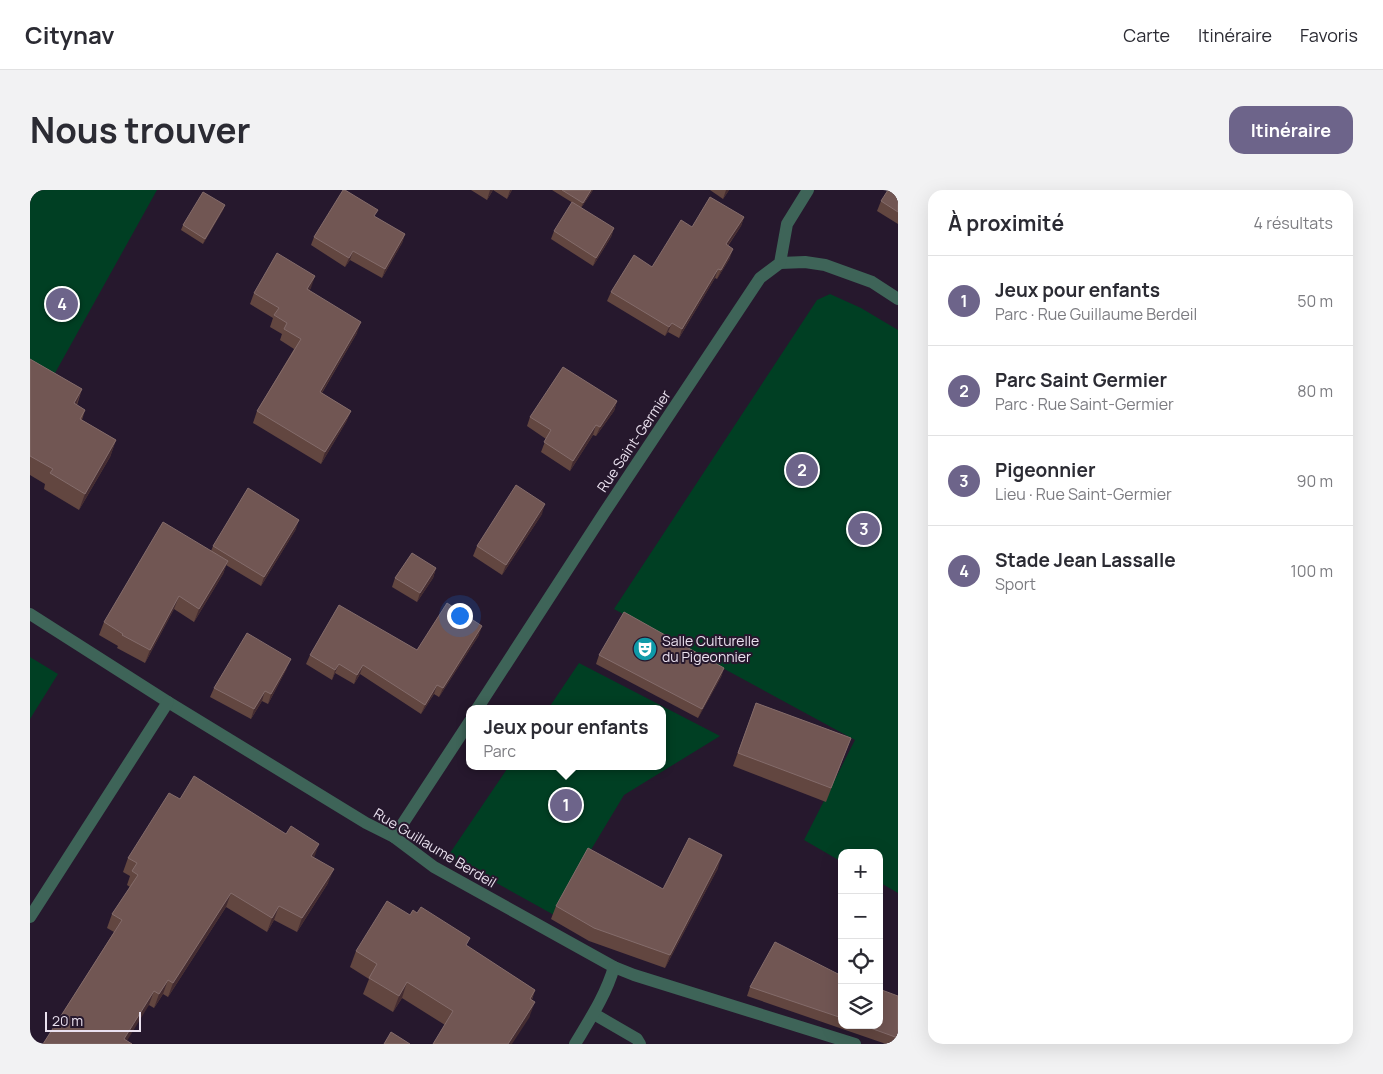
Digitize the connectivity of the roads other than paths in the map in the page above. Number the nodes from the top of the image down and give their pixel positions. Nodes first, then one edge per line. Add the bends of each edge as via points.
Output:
1 (808, 190) edge
2 (780, 263) junction
3 (898, 299) edge
4 (30, 614) edge
5 (168, 702) junction
6 (480, 705) edge
7 (466, 727) edge
8 (394, 837) junction
9 (30, 917) edge
10 (614, 968) junction
11 (594, 1014) junction
12 (575, 1044) edge
13 (640, 1044) edge
14 (855, 1044) edge

1 - 2 street via 787,224
2 - 3 street via 805,262 824,266 872,282
2 - 6 street, Rue Saint-Germier via 760,278
4 - 5 street, Rue Guillaume Berdeil
5 - 8 street, Rue Guillaume Berdeil
5 - 9 street
7 - 8 street
8 - 10 street, Rue Guillaume Berdeil via 434,866
10 - 11 street
10 - 14 street, Rue Guillaume Berdeil
11 - 12 street
11 - 13 street via 637,1039

